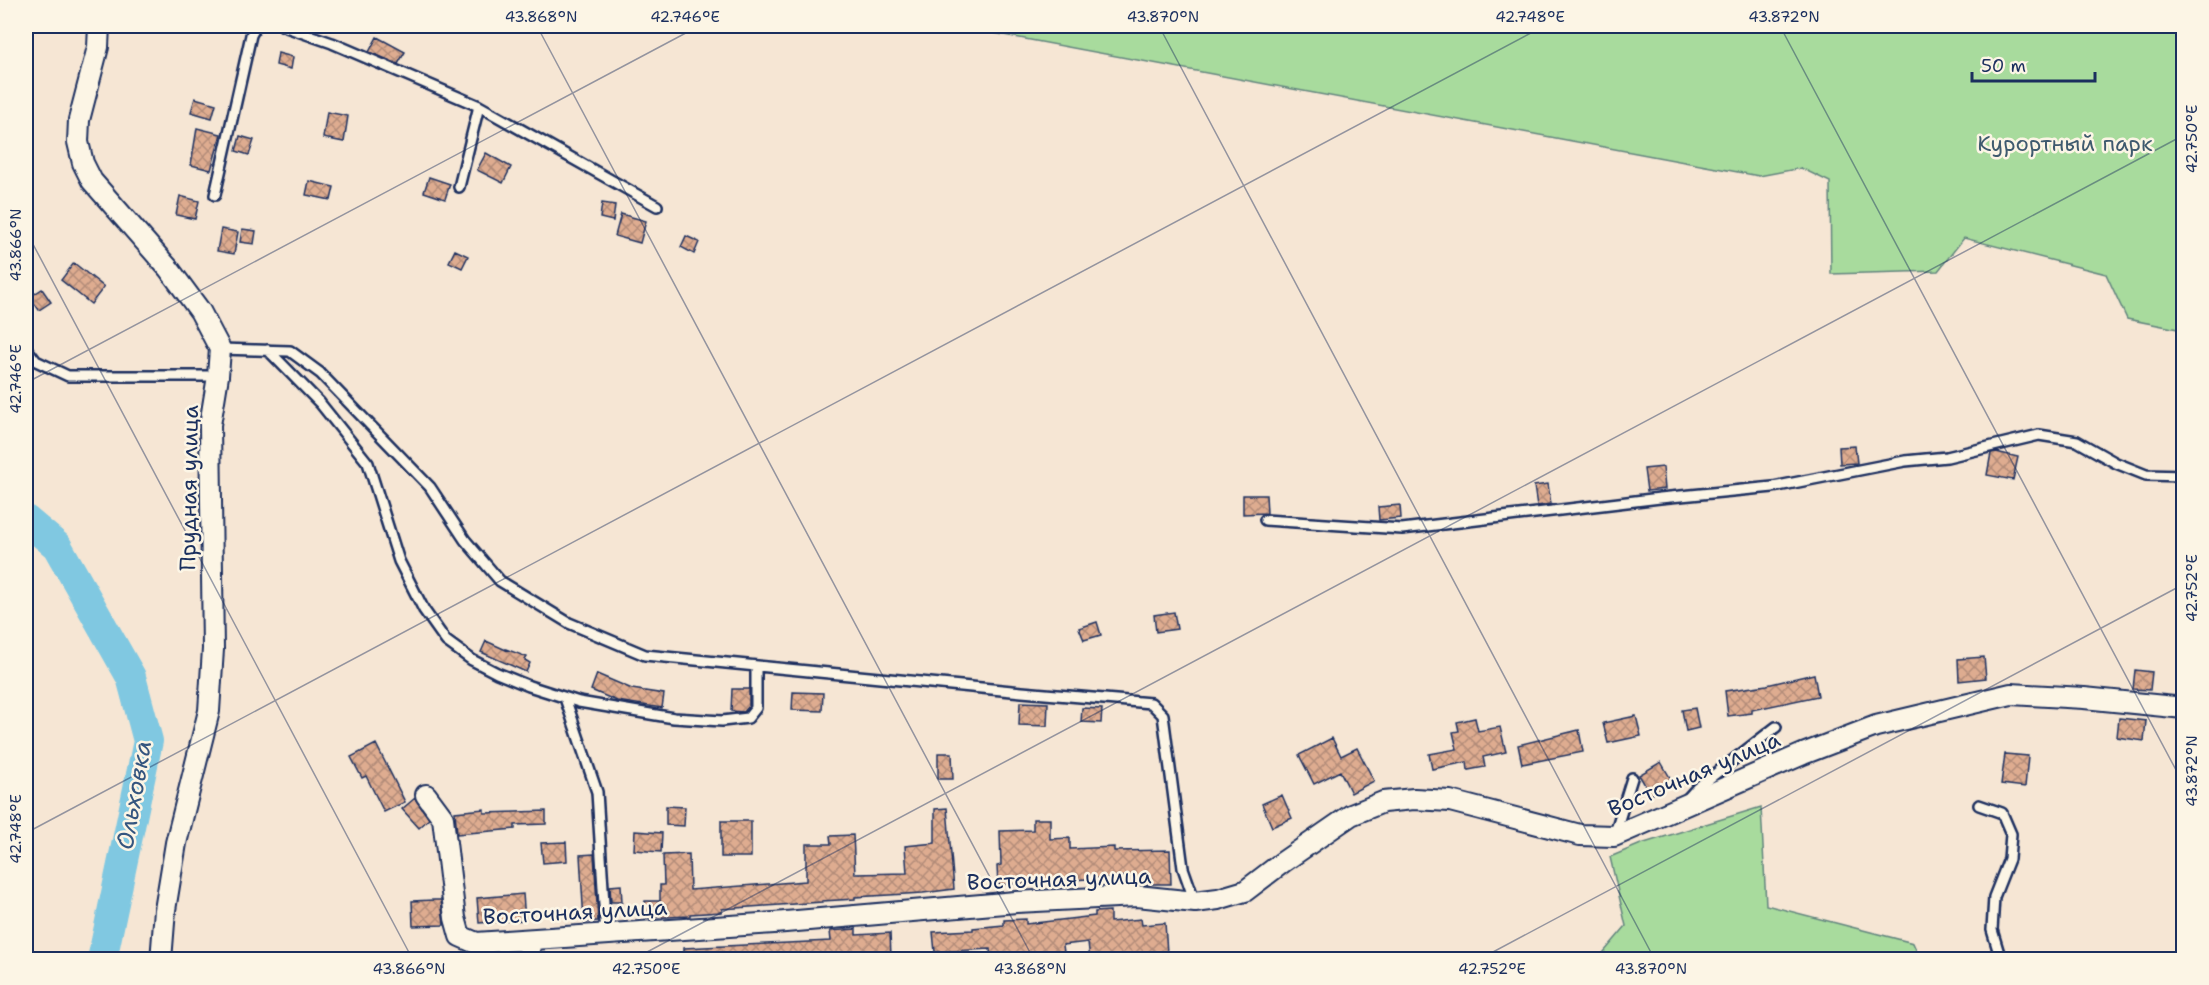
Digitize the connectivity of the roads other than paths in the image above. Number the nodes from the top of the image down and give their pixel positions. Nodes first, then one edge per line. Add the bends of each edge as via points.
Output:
1 (99, 26) edge
2 (256, 26) edge
3 (283, 26) edge
4 (479, 106) junction
5 (459, 187) dead end
6 (215, 195) dead end
7 (657, 206) dead end
8 (26, 348) edge
9 (220, 349) junction
10 (268, 350) junction
11 (218, 376) junction
12 (2184, 476) edge
13 (1266, 520) dead end
14 (756, 666) junction
15 (565, 698) junction
16 (2184, 708) edge
17 (1776, 727) dead end
18 (1632, 778) dead end
19 (426, 795) dead end
20 (1980, 805) dead end
21 (1678, 809) junction
22 (1614, 836) junction
23 (1195, 902) junction
24 (606, 936) junction
25 (530, 950) edge
26 (161, 960) edge
27 (2001, 960) edge

1 - 9 street via 98,47 79,120 82,164 92,181 170,269 200,311
2 - 6 lane
3 - 4 lane
4 - 5 lane
4 - 7 lane
8 - 11 lane via 36,361 68,376
9 - 10 lane
9 - 11 street, Прудная улица
10 - 14 lane via 290,351 320,373 430,487 465,540 500,582 569,623 645,655
10 - 15 lane via 320,403 368,463 399,561 424,610 446,641 497,673
11 - 26 street, Прудная улица via 210,425 213,648 209,711 176,843
12 - 13 lane via 2146,476 2077,441 2039,435 1947,457 1905,461 1773,487 1402,529
14 - 15 lane via 756,708 748,718 674,718
14 - 23 lane via 1151,703 1163,715 1183,868
15 - 24 lane via 597,792
16 - 21 street, Восточная улица via 2011,694 1876,726
17 - 21 lane via 1697,788
18 - 22 lane
19 - 25 street, Восточная улица via 443,818 460,936 476,943
20 - 27 lane via 2002,813 2011,834 2009,860 1994,897 1992,930
21 - 22 street, Восточная улица
22 - 23 street, Восточная улица via 1580,835 1450,801 1383,802 1351,815 1245,891
23 - 24 street, Восточная улица via 1137,896 1016,902
24 - 25 street, Восточная улица

